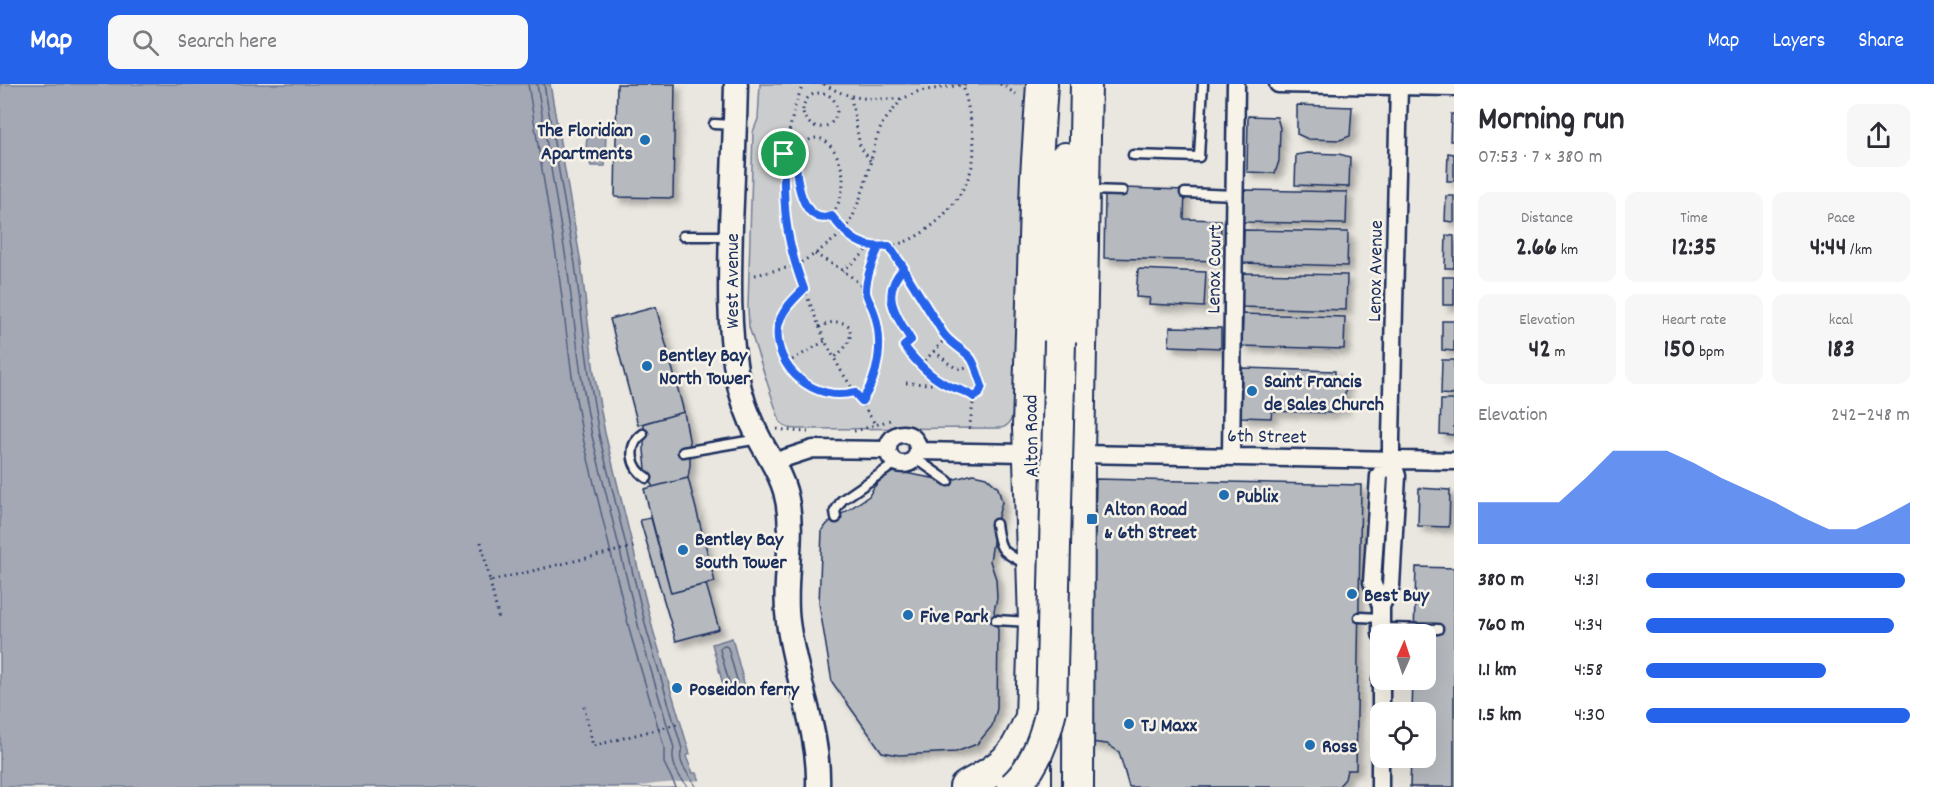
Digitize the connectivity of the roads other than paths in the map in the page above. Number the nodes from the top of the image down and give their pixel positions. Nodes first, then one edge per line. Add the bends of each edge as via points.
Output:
1 (736, 84) edge
2 (1067, 84) edge
3 (1086, 84) edge
4 (1203, 84) edge
5 (1236, 84) edge
6 (1278, 84) edge
7 (1399, 85) edge
8 (1454, 87) edge
9 (1029, 89) edge
10 (1133, 155) dead end
11 (1085, 190) junction
12 (1122, 191) dead end
13 (1185, 193) dead end
14 (1235, 195) junction
15 (683, 236) dead end
16 (731, 236) junction
17 (644, 434) dead end
18 (768, 434) junction
19 (1028, 440) junction
20 (683, 452) dead end
21 (917, 454) junction
22 (1079, 454) junction
23 (1231, 455) junction
24 (892, 457) junction
25 (1390, 459) junction
26 (1454, 461) edge
27 (773, 462) junction
28 (647, 478) dead end
29 (948, 481) dead end
30 (836, 519) dead end
31 (996, 524) dead end
32 (1033, 569) junction
33 (1359, 617) dead end
34 (996, 620) dead end
35 (1034, 622) junction
36 (1381, 622) edge
37 (1438, 629) dead end
38 (1031, 717) junction
39 (1380, 768) edge
40 (818, 787) edge
41 (965, 787) edge
42 (1013, 787) edge
43 (1036, 787) edge
44 (1078, 787) edge
45 (1380, 787) edge

1 - 16 street, West Avenue via 725,124
2 - 42 highway, bridge via 1051,710 1040,748
3 - 11 highway
4 - 10 lane via 1199,157
5 - 14 street, Lenox Court
6 - 7 street
7 - 8 street
7 - 25 street, Lenox Avenue
9 - 19 highway, Alton Road via 1036,176
11 - 12 lane
11 - 22 highway
13 - 14 lane
14 - 23 street, Lenox Court
15 - 16 lane
16 - 18 street, West Avenue via 731,340 742,400
17 - 28 lane via 635,442 632,459 640,474
18 - 20 lane
18 - 27 street, West Avenue
19 - 21 street
19 - 22 highway
19 - 32 highway, Alton Road
21 - 24 street via 907,464
21 - 24 street via 914,439 903,434 890,441
21 - 29 lane
22 - 23 street, 6th Street
22 - 44 highway
23 - 25 street, 6th Street
24 - 27 street via 813,449
24 - 30 lane via 842,500 835,511
25 - 26 street, 6th Street
25 - 36 street, Lenox Avenue via 1396,476 1391,586
27 - 40 street, West Avenue via 789,512 787,620 816,751
31 - 32 lane via 1003,551
32 - 35 highway, Alton Road
33 - 36 lane
34 - 35 lane
35 - 38 highway, Alton Road
36 - 37 lane
38 - 41 highway via 1004,762
38 - 43 highway, Alton Road via 1036,729
39 - 45 street

